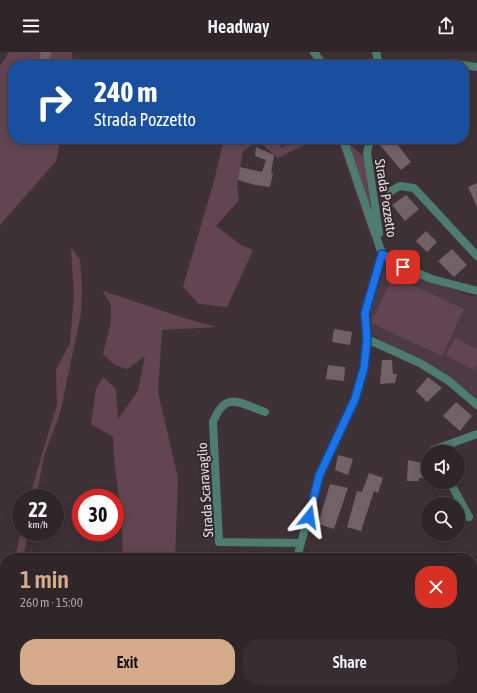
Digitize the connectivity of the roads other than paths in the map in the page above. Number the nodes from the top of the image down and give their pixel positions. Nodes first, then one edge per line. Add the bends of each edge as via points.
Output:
1 (345, 144) edge
2 (369, 144) edge
3 (388, 196) dead end
4 (382, 254) junction
5 (477, 256) edge
6 (477, 291) edge
7 (367, 339) junction
8 (477, 405) edge
9 (265, 412) dead end
10 (477, 434) edge
11 (447, 445) edge
12 (454, 489) edge
13 (469, 517) dead end
14 (301, 543) junction
15 (298, 553) edge

1 - 4 street
2 - 4 street, Strada Pozzetto via 367,153
3 - 5 street, Strada Pozzetto via 400,186 414,188
4 - 6 street, Strada Pozzetto via 403,267 432,279
4 - 7 street via 365,313
7 - 8 street via 420,363 449,381
7 - 14 street via 364,368 355,399 319,476
9 - 14 street, Strada Scaravaglio via 234,401 226,402 218,409 213,422 218,542
10 - 11 street
12 - 13 street
14 - 15 street

